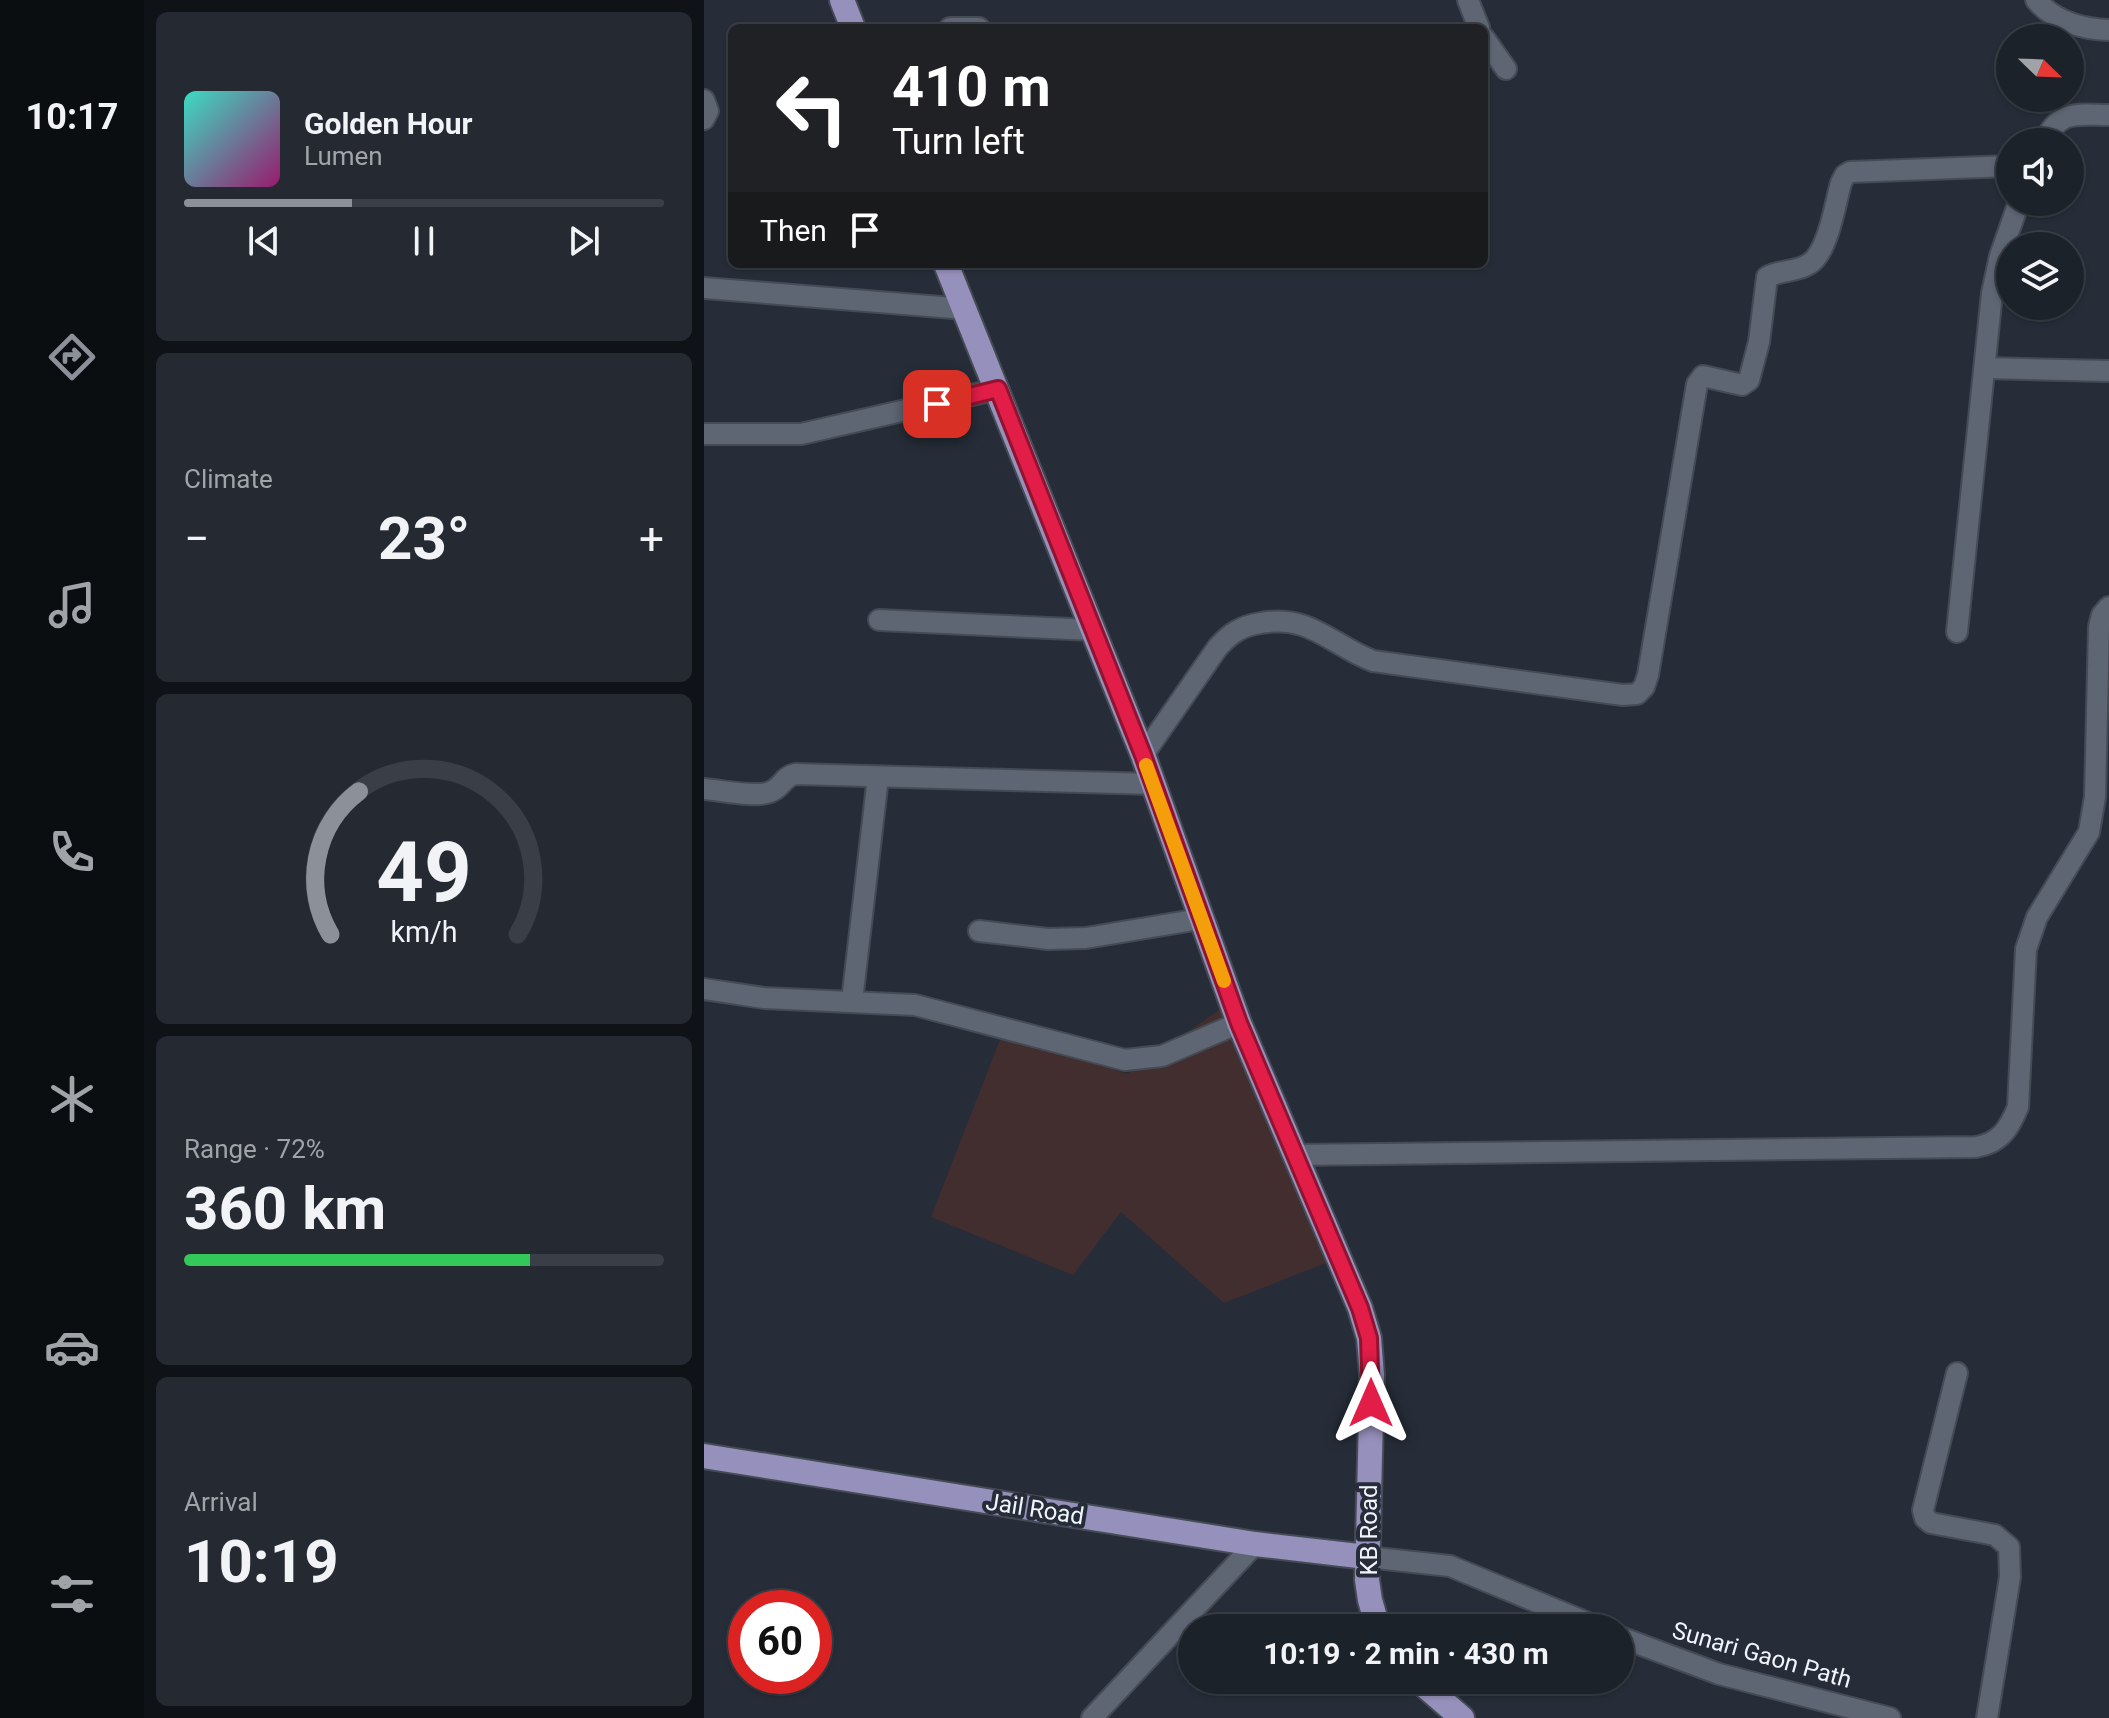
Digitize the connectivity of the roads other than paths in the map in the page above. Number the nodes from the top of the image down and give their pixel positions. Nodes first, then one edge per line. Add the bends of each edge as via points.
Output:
1 (842, 0) edge
2 (1468, 0) edge
3 (2036, 0) edge
4 (851, 24) edge
5 (1477, 24) edge
6 (2109, 30) edge
7 (1488, 44) edge
8 (1506, 69) dead end
9 (704, 100) edge
10 (2109, 115) edge
11 (704, 119) edge
12 (2054, 128) edge
13 (1996, 167) edge
14 (2014, 216) edge
15 (948, 268) edge
16 (704, 288) edge
17 (966, 309) junction
18 (1985, 368) junction
19 (2109, 371) edge
20 (998, 389) junction
21 (704, 434) edge
22 (2109, 607) edge
23 (879, 620) dead end
24 (1093, 630) junction
25 (1957, 632) dead end
26 (1143, 755) junction
27 (878, 777) junction
28 (1153, 784) junction
29 (704, 789) edge
30 (1200, 919) junction
31 (979, 931) dead end
32 (704, 989) edge
33 (852, 1001) junction
34 (1239, 1023) junction
35 (1294, 1155) junction
36 (1957, 1373) dead end
37 (704, 1456) edge
38 (1255, 1544) junction
39 (1367, 1557) junction
40 (1374, 1614) edge
41 (1566, 1614) edge
42 (1634, 1642) edge
43 (1434, 1694) edge
44 (1092, 1718) edge
45 (1462, 1718) edge
46 (1890, 1718) edge
47 (1987, 1718) edge

1 - 4 main road
2 - 5 street
3 - 6 street via 2062,20
7 - 8 street
9 - 11 street
10 - 12 street via 2061,117
13 - 26 street via 1850,172 1841,183 1814,260 1767,277 1749,380 1742,385 1703,376 1697,384 1648,675 1637,694 1373,661 1301,623 1273,621 1231,633
14 - 18 street via 1998,267
15 - 17 main road, KB Road
16 - 17 street
17 - 20 main road, KB Road
18 - 19 street
18 - 25 street
20 - 21 street via 801,434
20 - 24 main road, KB Road
22 - 35 street via 2099,627 2093,815 2082,846 2030,934 2018,1107 2001,1138 1976,1147
23 - 24 street
24 - 26 main road, KB Road
26 - 28 main road, KB Road
27 - 28 street
27 - 29 street via 791,775 763,794
27 - 33 street
28 - 30 main road, KB Road
30 - 31 street via 1086,938
30 - 34 main road, KB Road
32 - 33 street via 764,998
33 - 34 street via 932,1008 1125,1060 1162,1056
34 - 35 main road, KB Road
35 - 39 main road, KB Road via 1351,1283 1369,1338
36 - 47 street via 1923,1510 1931,1523 1995,1535 2009,1547 2010,1577
37 - 38 main road, Jail Road
38 - 39 main road, Jail Road
38 - 44 street
39 - 40 main road, KB Road
39 - 41 street via 1450,1566
42 - 46 street, Sunari Gaon Path via 1719,1674
43 - 45 main road

